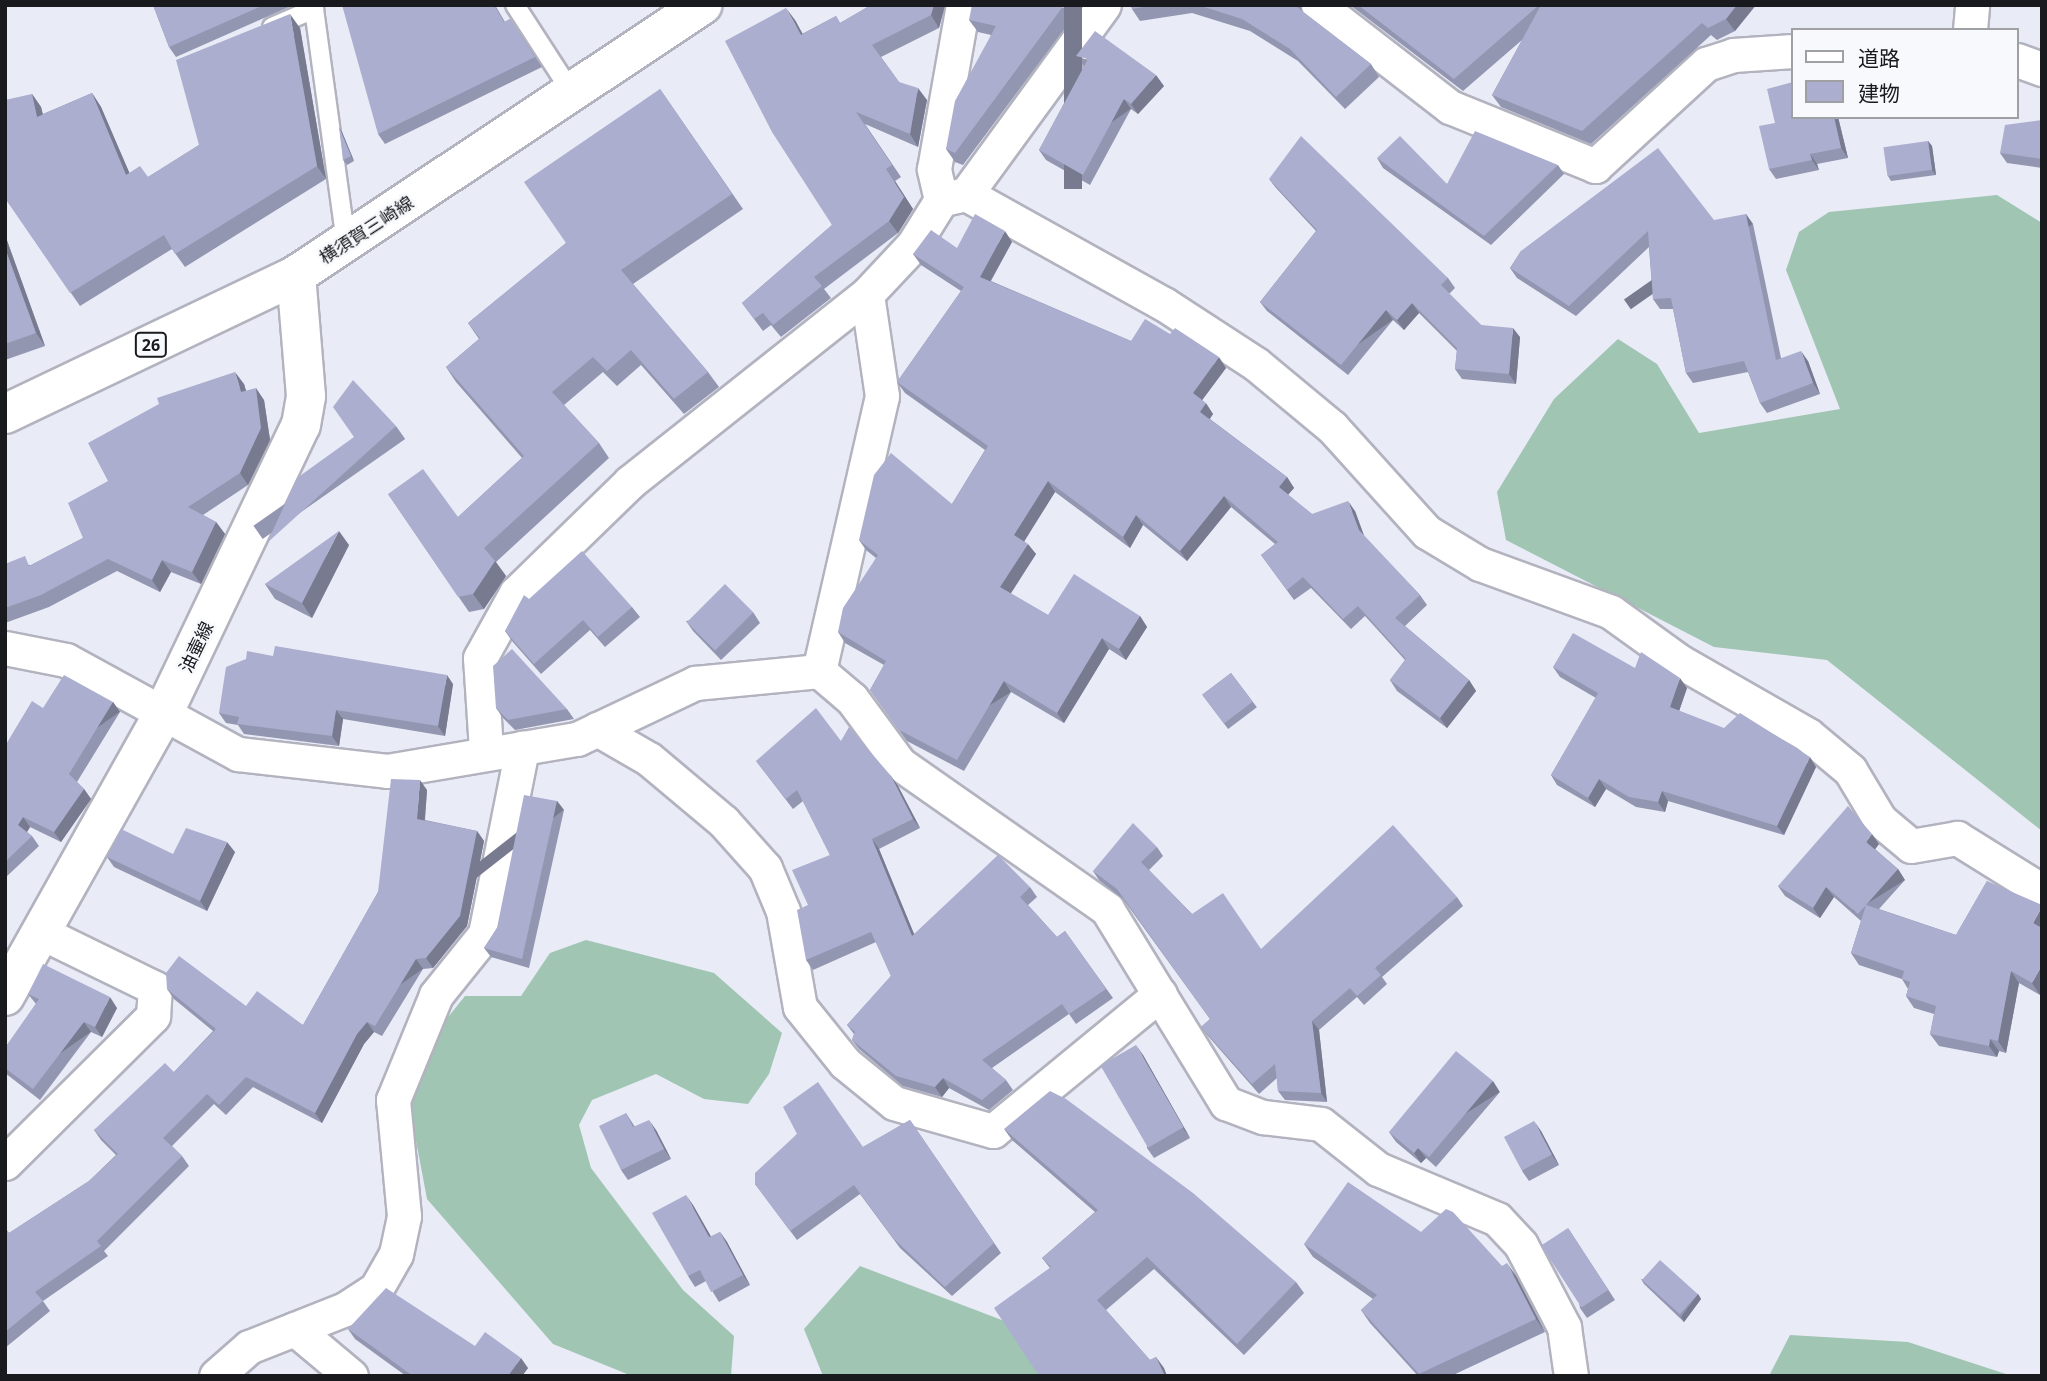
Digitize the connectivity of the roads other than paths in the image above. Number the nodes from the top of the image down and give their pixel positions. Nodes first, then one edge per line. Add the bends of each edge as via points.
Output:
1 (515, 5) edge
2 (702, 5) edge
3 (962, 5) edge
4 (1104, 5) edge
5 (1318, 5) edge
6 (1972, 5) edge
7 (1970, 28) edge
8 (251, 36) edge
9 (1792, 51) edge
10 (2019, 61) edge
11 (2042, 69) edge
12 (572, 93) junction
13 (954, 197) junction
14 (346, 244) junction
15 (296, 275) junction
16 (867, 294) junction
17 (5, 414) edge
18 (5, 648) edge
19 (819, 671) junction
20 (162, 716) junction
21 (597, 729) junction
22 (522, 748) junction
23 (485, 750) junction
24 (2042, 891) edge
25 (40, 932) junction
26 (1160, 994) junction
27 (5, 996) edge
28 (5, 1163) edge
29 (295, 1329) junction
30 (216, 1376) edge
31 (351, 1376) edge
32 (1571, 1376) edge

1 - 12 lane
2 - 12 main road, 横須賀三崎線 / 26
3 - 13 street via 934,169
4 - 13 street
5 - 9 street via 1450,107 1595,166 1706,64 1733,55
6 - 7 street
8 - 14 lane via 314,9
10 - 11 street
12 - 14 main road, 横須賀三崎線 / 26
13 - 16 street
13 - 24 street via 1164,304 1256,364 1332,427 1427,532 1480,564 1611,612 1808,735 1850,770 1880,820 1910,846 1957,838
14 - 15 main road, 横須賀三崎線 / 26
15 - 17 main road, 横須賀三崎線 / 26
15 - 20 main road, 油壷線 via 306,387 301,425
16 - 19 street via 882,396
16 - 23 street via 630,482 516,593 480,659
18 - 20 street via 66,660
19 - 21 street via 695,683
19 - 26 street via 852,699 900,764 1107,909
20 - 23 street via 203,740 268,762 387,771
20 - 25 main road, 油壷線
21 - 22 street
21 - 26 street via 670,777 765,868 783,911 800,1007 845,1063 894,1103 993,1132
22 - 23 street
22 - 29 street via 485,934 436,995 393,1100 404,1216 396,1254 376,1289
25 - 27 main road, 油壷線
25 - 28 street via 155,988 153,1016
26 - 32 street via 1226,1103 1263,1116 1321,1124 1378,1169 1497,1219 1521,1245 1564,1327
29 - 30 street via 249,1347
29 - 31 street

